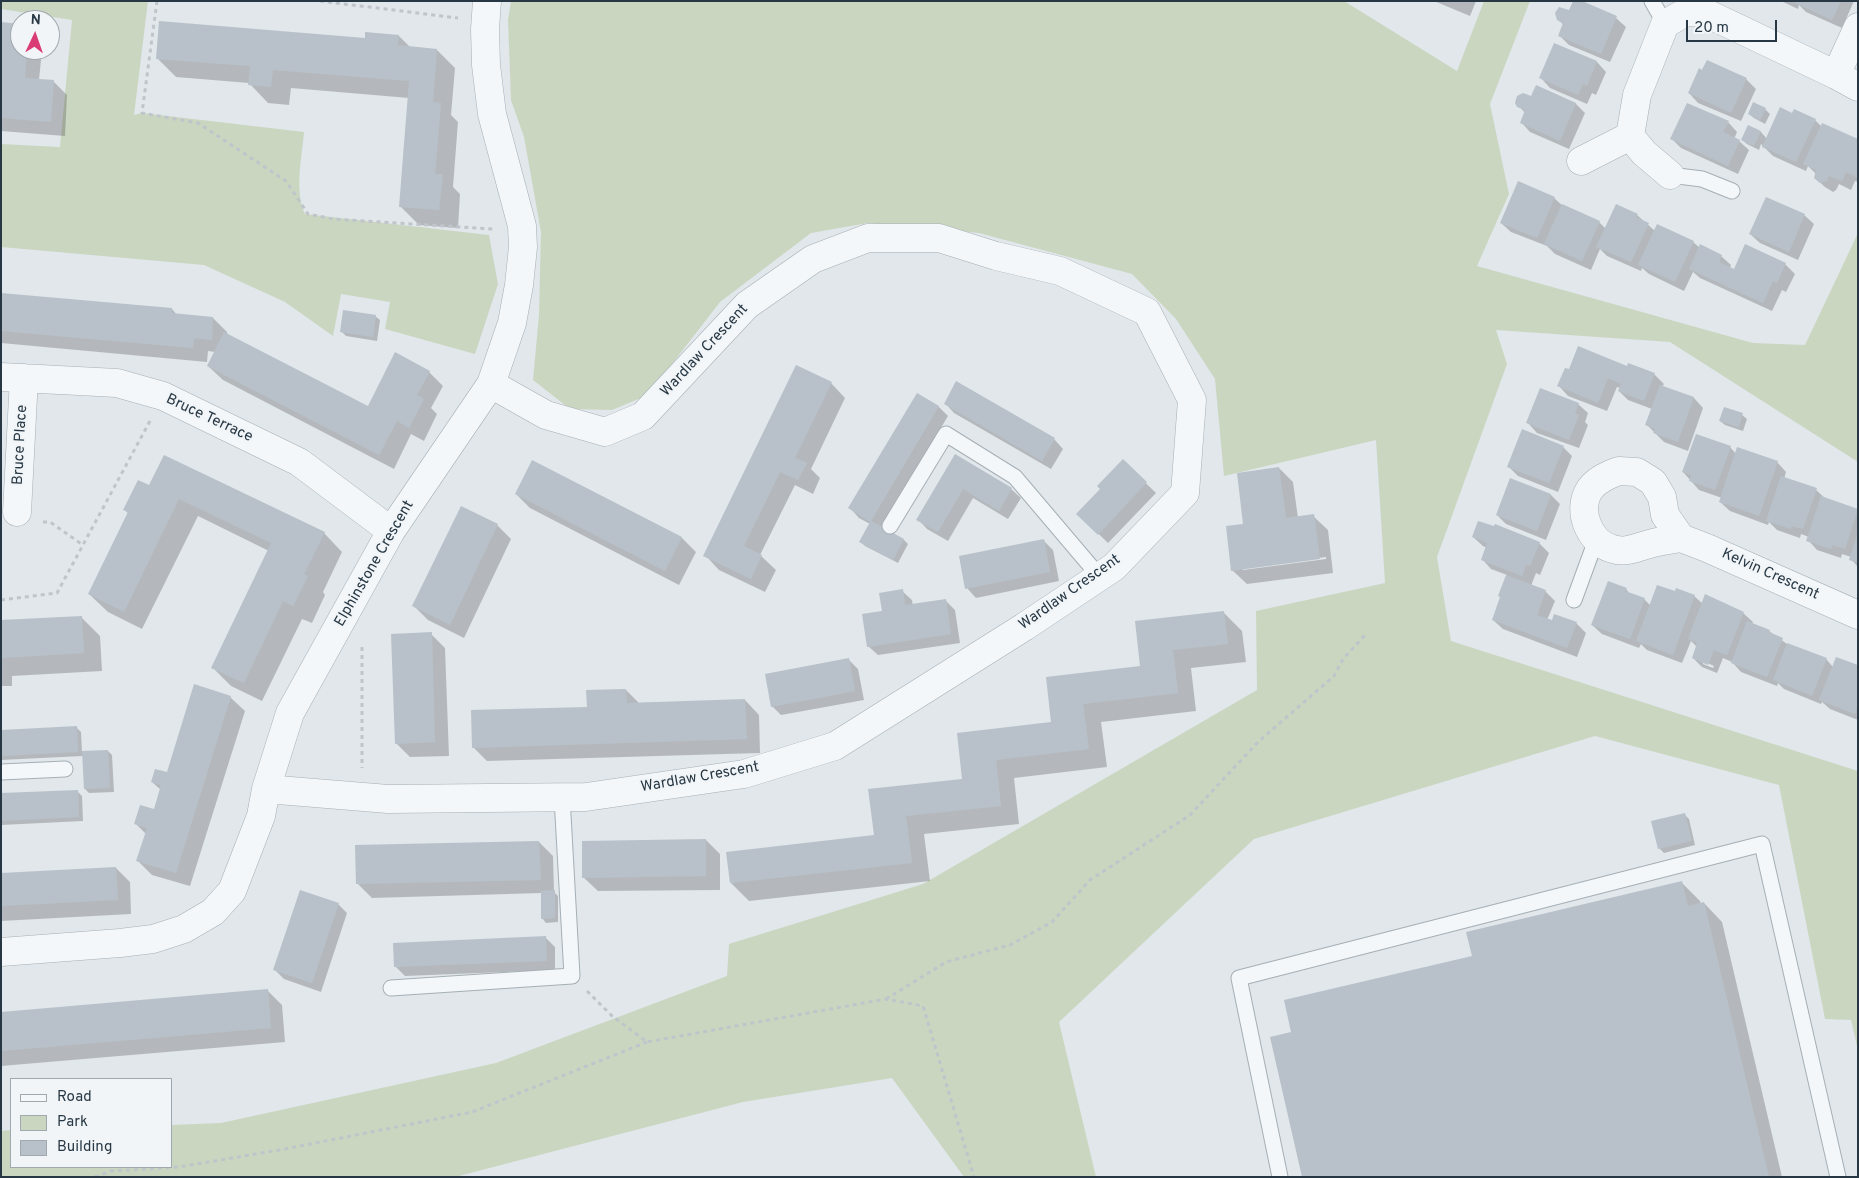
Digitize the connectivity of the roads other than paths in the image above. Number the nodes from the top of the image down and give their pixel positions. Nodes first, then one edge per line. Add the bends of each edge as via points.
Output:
1 (487, 1) edge
2 (1658, 13) edge
3 (1858, 28) edge
4 (1847, 81) edge
5 (1630, 136) junction
6 (1581, 161) dead end
7 (1670, 175) joint
8 (1732, 191) dead end
9 (13, 378) edge
10 (491, 384) junction
11 (18, 512) dead end
12 (890, 526) dead end
13 (391, 531) junction
14 (1681, 538) junction
15 (1596, 540) junction
16 (1099, 576) junction
17 (1574, 600) dead end
18 (1858, 615) edge
19 (65, 769) dead end
20 (1, 772) edge
21 (266, 789) junction
22 (562, 797) junction
23 (1, 952) edge
24 (391, 988) dead end
25 (1280, 1177) edge
26 (1838, 1177) edge

1 - 10 street, Elphinstone Crescent via 486,66 492,114 522,230 523,247 512,323
2 - 4 street via 1706,13
2 - 5 street
3 - 4 street
5 - 6 street
5 - 7 street
7 - 8 lane via 1702,178
9 - 11 street, Bruce Place
9 - 13 street, Bruce Terrace via 116,383 163,396 299,462
10 - 13 street, Elphinstone Crescent
10 - 16 street, Wardlaw Crescent via 546,415 605,432 643,416 747,305 813,259 868,238 939,238 1060,271 1147,312 1192,400 1185,493 1114,566
12 - 16 lane via 946,434 1015,477
13 - 21 street, Elphinstone Crescent via 290,713
14 - 15 street via 1630,551 1612,549
14 - 15 street via 1665,514 1662,497 1653,482 1637,472 1619,471 1602,477 1590,490 1584,507 1586,525
14 - 18 street, Kelvin Crescent
15 - 17 lane
16 - 22 street, Wardlaw Crescent via 835,746 744,774
19 - 20 lane
21 - 22 street, Wardlaw Crescent via 388,799
21 - 23 street, Elphinstone Crescent via 261,816 232,891 213,912 184,930 153,939 120,943
22 - 24 lane via 572,976
25 - 26 lane via 1239,978 1762,844

